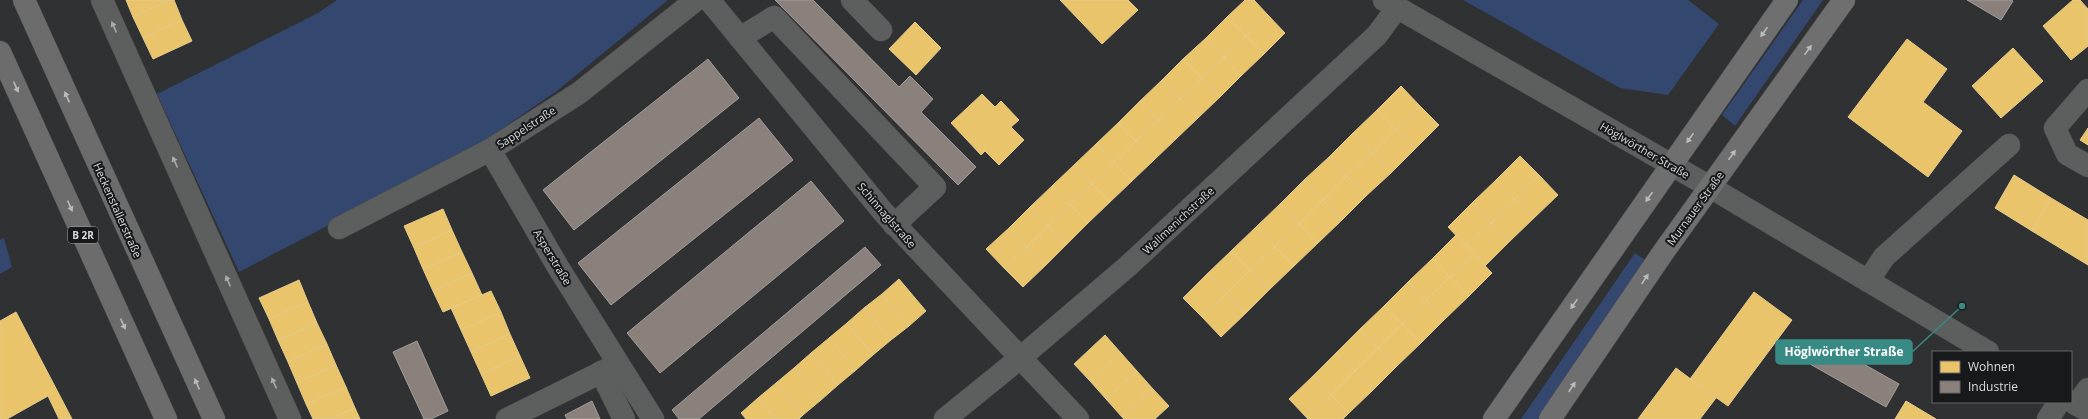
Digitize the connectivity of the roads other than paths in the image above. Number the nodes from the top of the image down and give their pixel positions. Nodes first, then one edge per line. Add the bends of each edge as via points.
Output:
1 (24, 0) edge
2 (102, 0) edge
3 (696, 0) edge
4 (709, 0) edge
5 (852, 0) edge
6 (1787, 0) edge
7 (1844, 0) edge
8 (1391, 4) edge
9 (881, 30) dead end
10 (740, 38) junction
11 (0, 52) edge
12 (2088, 90) edge
13 (2009, 145) dead end
14 (490, 150) junction
15 (1671, 165) junction
16 (2088, 166) edge
17 (1710, 187) junction
18 (894, 225) junction
19 (339, 228) dead end
20 (1868, 281) junction
21 (1986, 351) edge
22 (1019, 359) junction
23 (610, 368) junction
24 (2077, 402) edge
25 (166, 419) edge
26 (214, 419) edge
27 (290, 419) edge
28 (507, 419) edge
29 (624, 419) edge
30 (653, 419) edge
31 (945, 419) edge
32 (1078, 419) edge
33 (1494, 419) edge
34 (1550, 419) edge
35 (2048, 419) edge

26 -> 1 highway, Heckenstallerstraße
27 -> 2 street
3 - 14 street, Sappelstraße via 579,93
4 - 10 street, Schinnaglstraße
5 - 9 street
6 -> 15 main road
17 -> 7 main road, Murnauer Straße
8 - 15 street, Höglwörther Straße
8 - 22 street, Wallmenichstraße via 1378,35 1128,266
10 - 18 street, Schinnaglstraße
10 - 18 street via 774,17 935,187
11 -> 25 highway, B 2R
12 - 16 street via 2056,128 2067,154
13 - 20 street via 1884,257
14 - 19 street, Sappelstraße
14 - 23 street, Asperstraße
15 - 17 street, Höglwörther Straße
15 -> 33 main road
17 - 20 street, Höglwörther Straße
34 -> 17 main road, Murnauer Straße
18 - 22 street, Schinnaglstraße
20 - 21 street, Höglwörther Straße
22 - 31 street, Wallmenichstraße
22 - 32 street, Schinnaglstraße
23 - 28 street
23 - 29 street
23 - 30 street, Asperstraße
24 - 35 street

